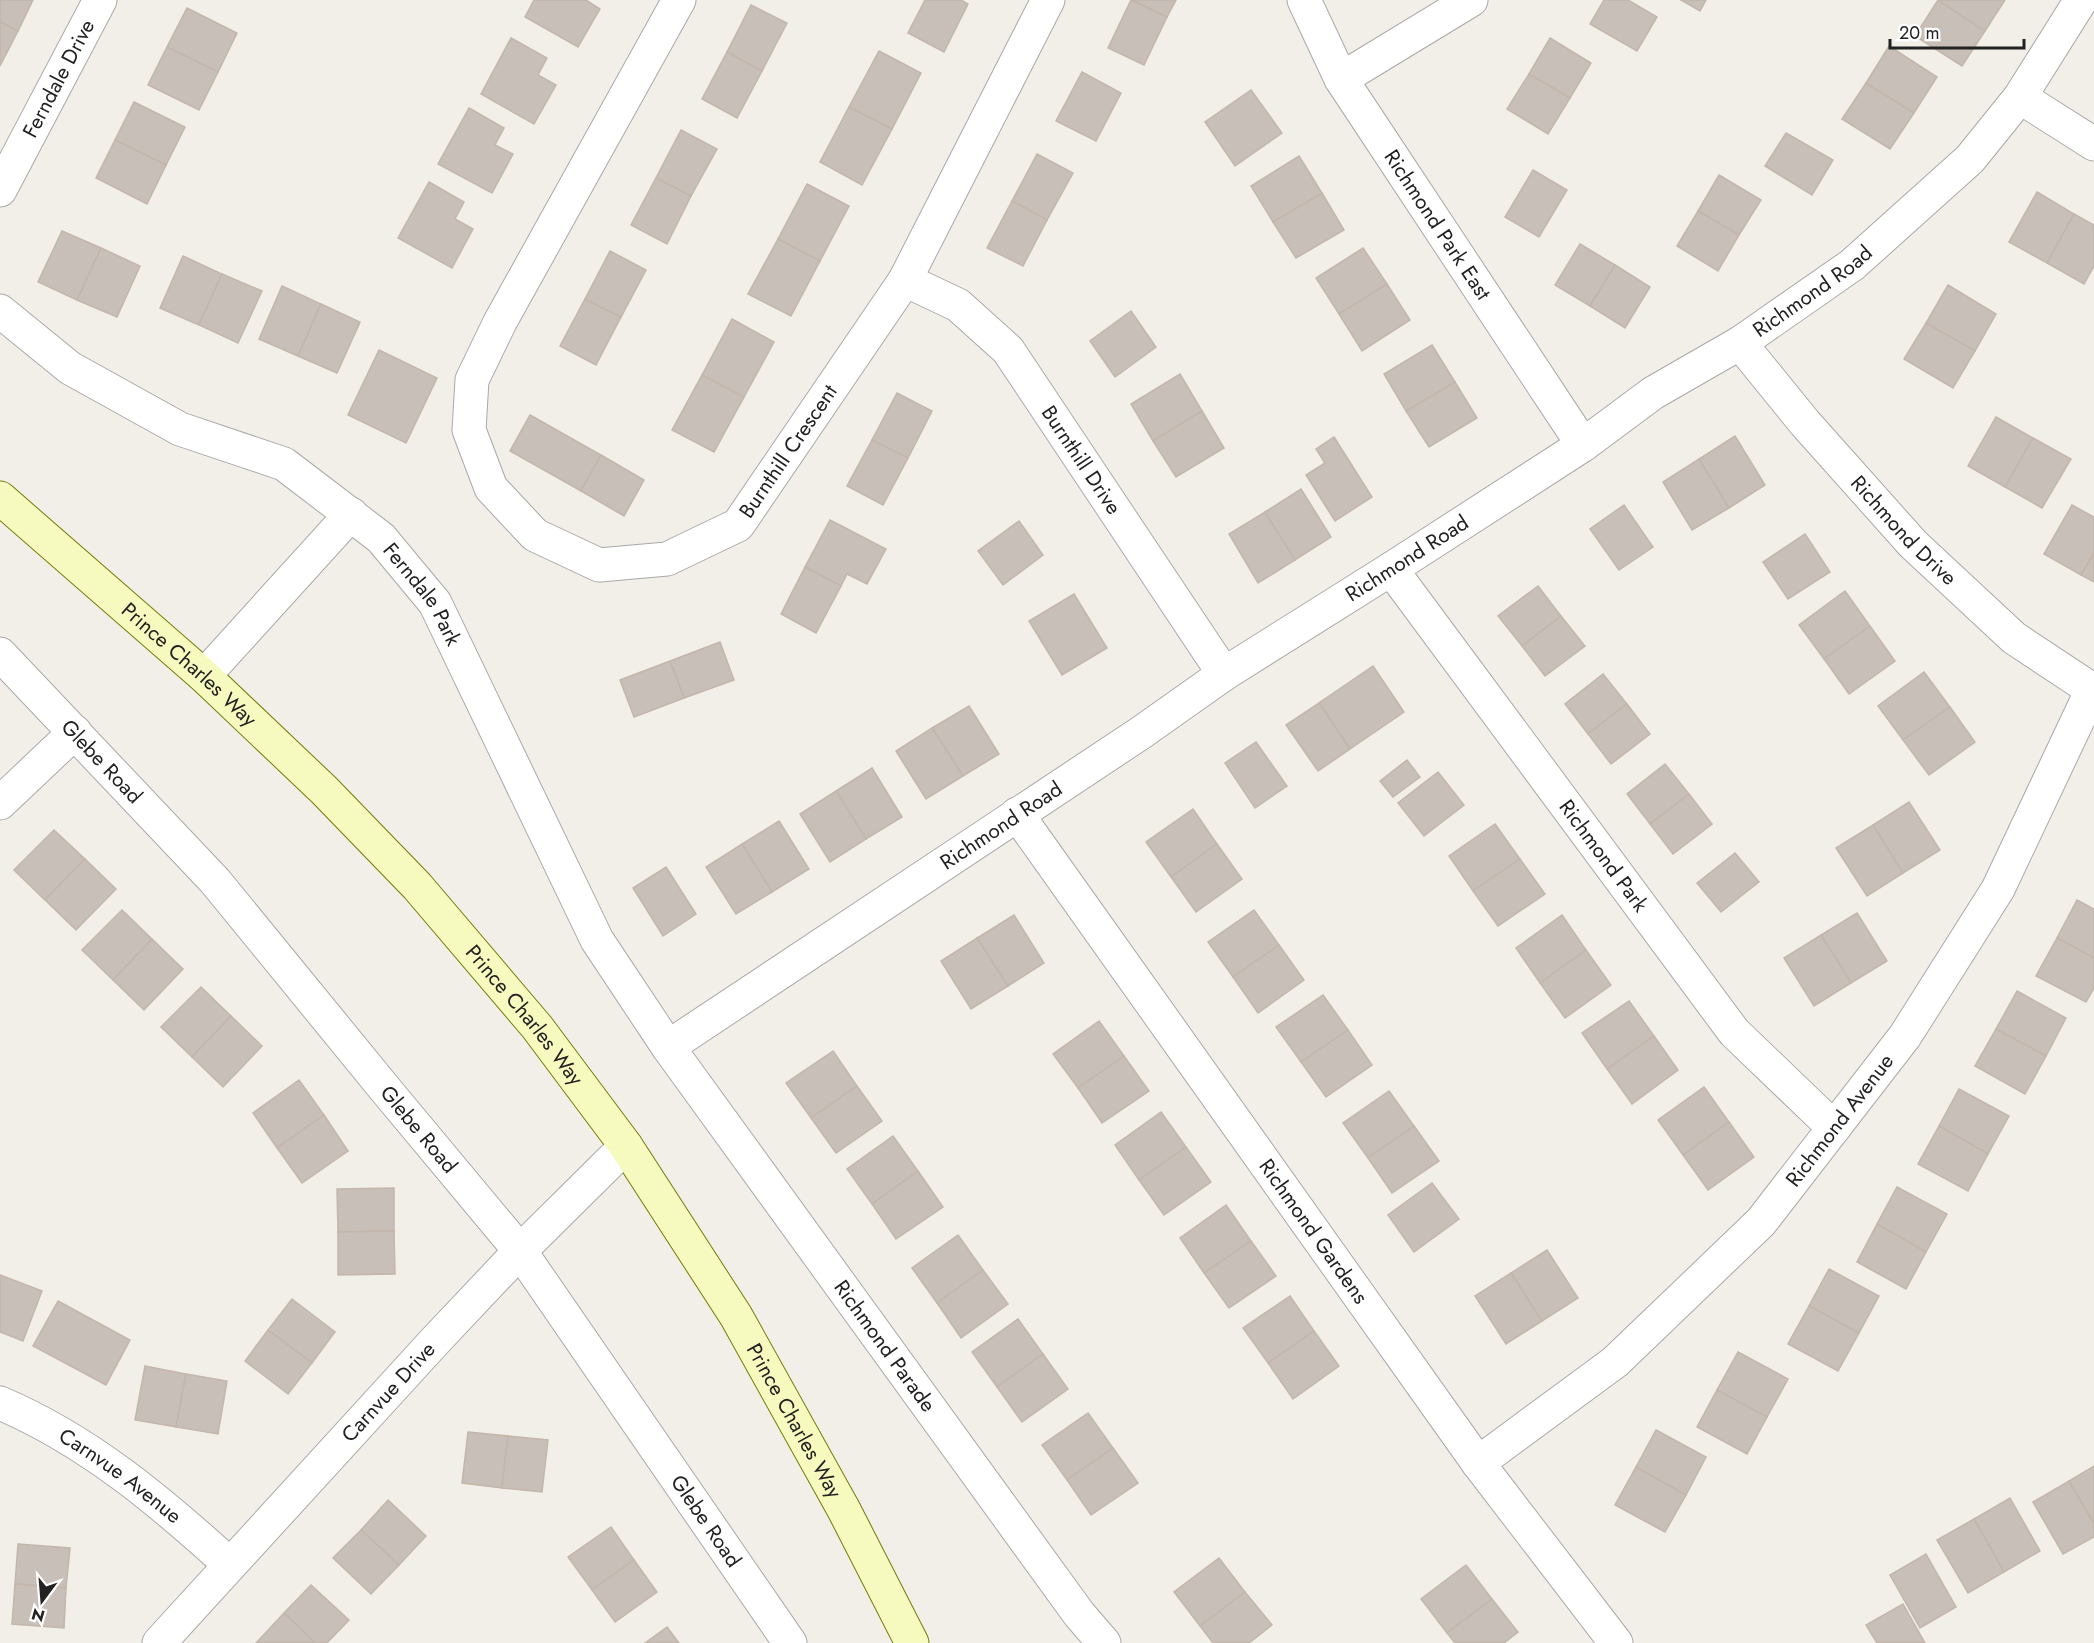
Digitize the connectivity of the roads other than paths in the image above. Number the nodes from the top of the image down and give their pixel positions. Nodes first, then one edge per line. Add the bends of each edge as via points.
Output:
1 (100, 0) edge
2 (679, 0) edge
3 (1048, 0) edge
4 (1305, 0) edge
5 (1471, 0) edge
6 (2081, 0) edge
7 (1341, 79) junction
8 (2020, 97) junction
9 (2094, 144) edge
10 (0, 190) edge
11 (905, 280) junction
12 (0, 311) edge
13 (1740, 343) junction
14 (1583, 445) junction
15 (0, 498) edge
16 (351, 514) junction
17 (1391, 569) junction
18 (0, 654) edge
19 (1224, 674) junction
20 (204, 676) junction
21 (2093, 690) edge
22 (75, 732) junction
23 (0, 803) edge
24 (1017, 814) junction
25 (668, 1047) junction
26 (1834, 1128) junction
27 (626, 1146) junction
28 (520, 1251) junction
29 (0, 1403) edge
30 (1478, 1463) junction
31 (229, 1564) junction
32 (159, 1643) edge
33 (790, 1643) edge
34 (912, 1643) edge
35 (1104, 1643) edge
36 (1616, 1643) edge

1 - 10 street, Ferndale Drive
2 - 11 street, Burnthill Crescent via 500,322 472,380 469,430 491,488 535,535 599,565 667,559 738,525
3 - 11 street, Burnthill Crescent
4 - 7 street, Richmond Park East
5 - 7 street
6 - 8 street, Richmond Road
7 - 14 street, Richmond Park East
8 - 9 street
8 - 13 street, Richmond Road via 1970,159 1852,265
11 - 19 street, Burnthill Drive via 958,305 1008,350
12 - 16 street, Ferndale Park via 70,368 180,429 284,464
13 - 14 street, Richmond Road via 1653,393
13 - 21 street, Richmond Drive via 1913,544 2014,638
14 - 17 street, Richmond Road
15 - 20 street, Prince Charles Way
16 - 20 street
16 - 25 street, Ferndale Park via 381,538 435,603 597,940
17 - 19 street, Richmond Road
17 - 26 street, Richmond Park via 1734,1032
18 - 22 street, Glebe Road
19 - 24 street, Richmond Road
20 - 27 street, Prince Charles Way via 324,790 417,886 537,1027
21 - 26 street, Richmond Avenue via 1998,889 1905,1036
22 - 23 street
22 - 28 street, Glebe Road via 215,881
24 - 25 street, Richmond Road
24 - 30 street, Richmond Gardens
25 - 35 street, Richmond Parade via 1079,1614
26 - 30 street, Richmond Avenue via 1761,1222 1615,1362
27 - 28 street, Carnvue Drive
27 - 34 street, Prince Charles Way via 736,1316 844,1510
28 - 31 street, Carnvue Drive
28 - 33 street, Glebe Road
29 - 31 street, Carnvue Avenue via 104,1461 173,1513
30 - 36 street, Richmond Gardens
31 - 32 street, Carnvue Drive

